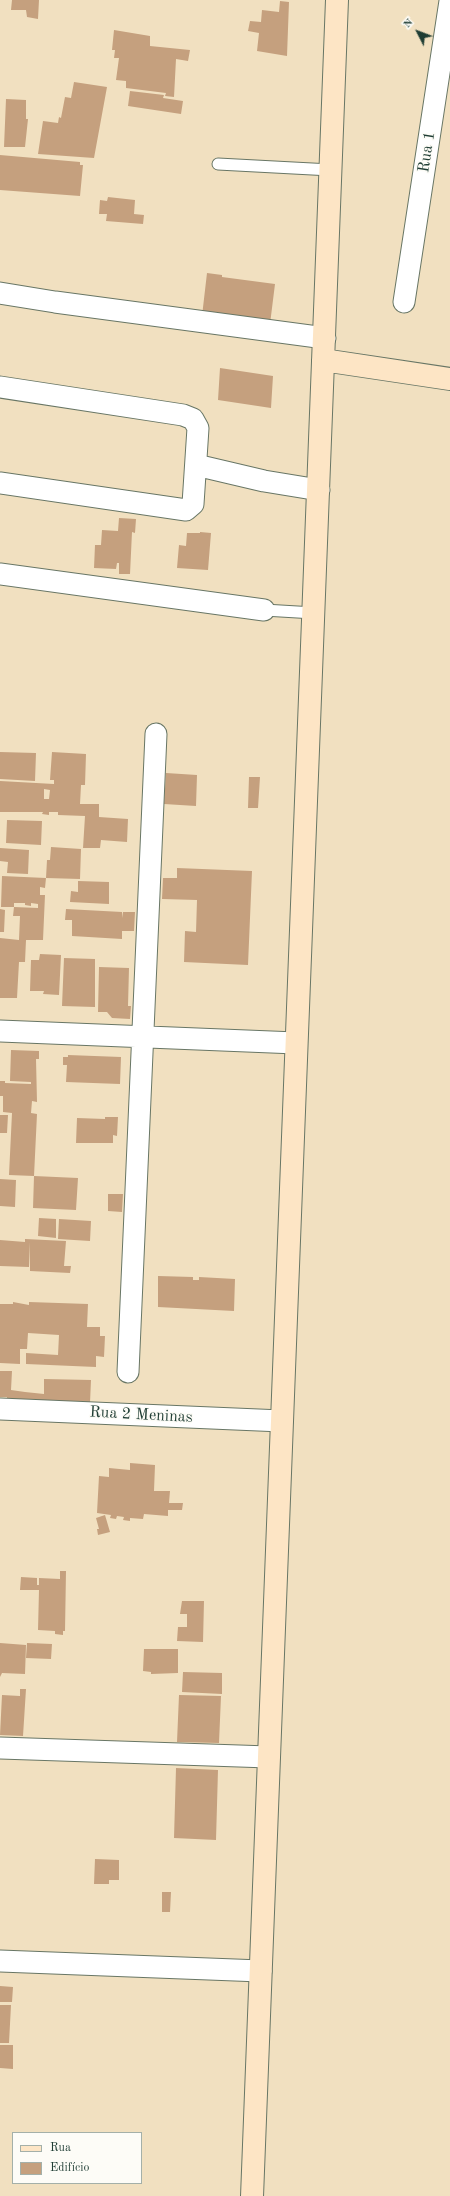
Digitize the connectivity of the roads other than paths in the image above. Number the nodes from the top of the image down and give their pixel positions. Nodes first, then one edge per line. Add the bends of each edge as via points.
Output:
1 (337, 0) edge
2 (450, 1) edge
3 (218, 164) dead end
4 (331, 170) junction
5 (0, 293) edge
6 (404, 302) dead end
7 (325, 338) junction
8 (323, 360) junction
9 (450, 379) edge
10 (0, 387) edge
11 (196, 465) junction
12 (0, 483) edge
13 (319, 490) junction
14 (0, 574) edge
15 (264, 610) joint
16 (314, 613) junction
17 (156, 734) dead end
18 (0, 1031) edge
19 (142, 1037) junction
20 (296, 1043) junction
21 (128, 1372) dead end
22 (0, 1409) edge
23 (282, 1421) junction
24 (0, 1748) edge
25 (269, 1757) junction
26 (0, 1961) edge
27 (261, 1971) junction
28 (252, 2196) edge

1 - 4 main road
2 - 6 street, Rua 1
3 - 4 lane
4 - 7 main road
5 - 7 street
7 - 8 main road
8 - 9 main road
8 - 13 main road
10 - 11 street via 183,415 193,419 198,428
11 - 12 street via 193,504 186,510
11 - 13 street via 264,481
13 - 16 main road
14 - 15 street
15 - 16 lane
16 - 20 main road
17 - 19 street
18 - 19 street
19 - 20 street
19 - 21 street
20 - 23 main road
22 - 23 street, Rua 2 Meninas
23 - 25 main road
24 - 25 street
25 - 27 main road
26 - 27 street
27 - 28 main road

